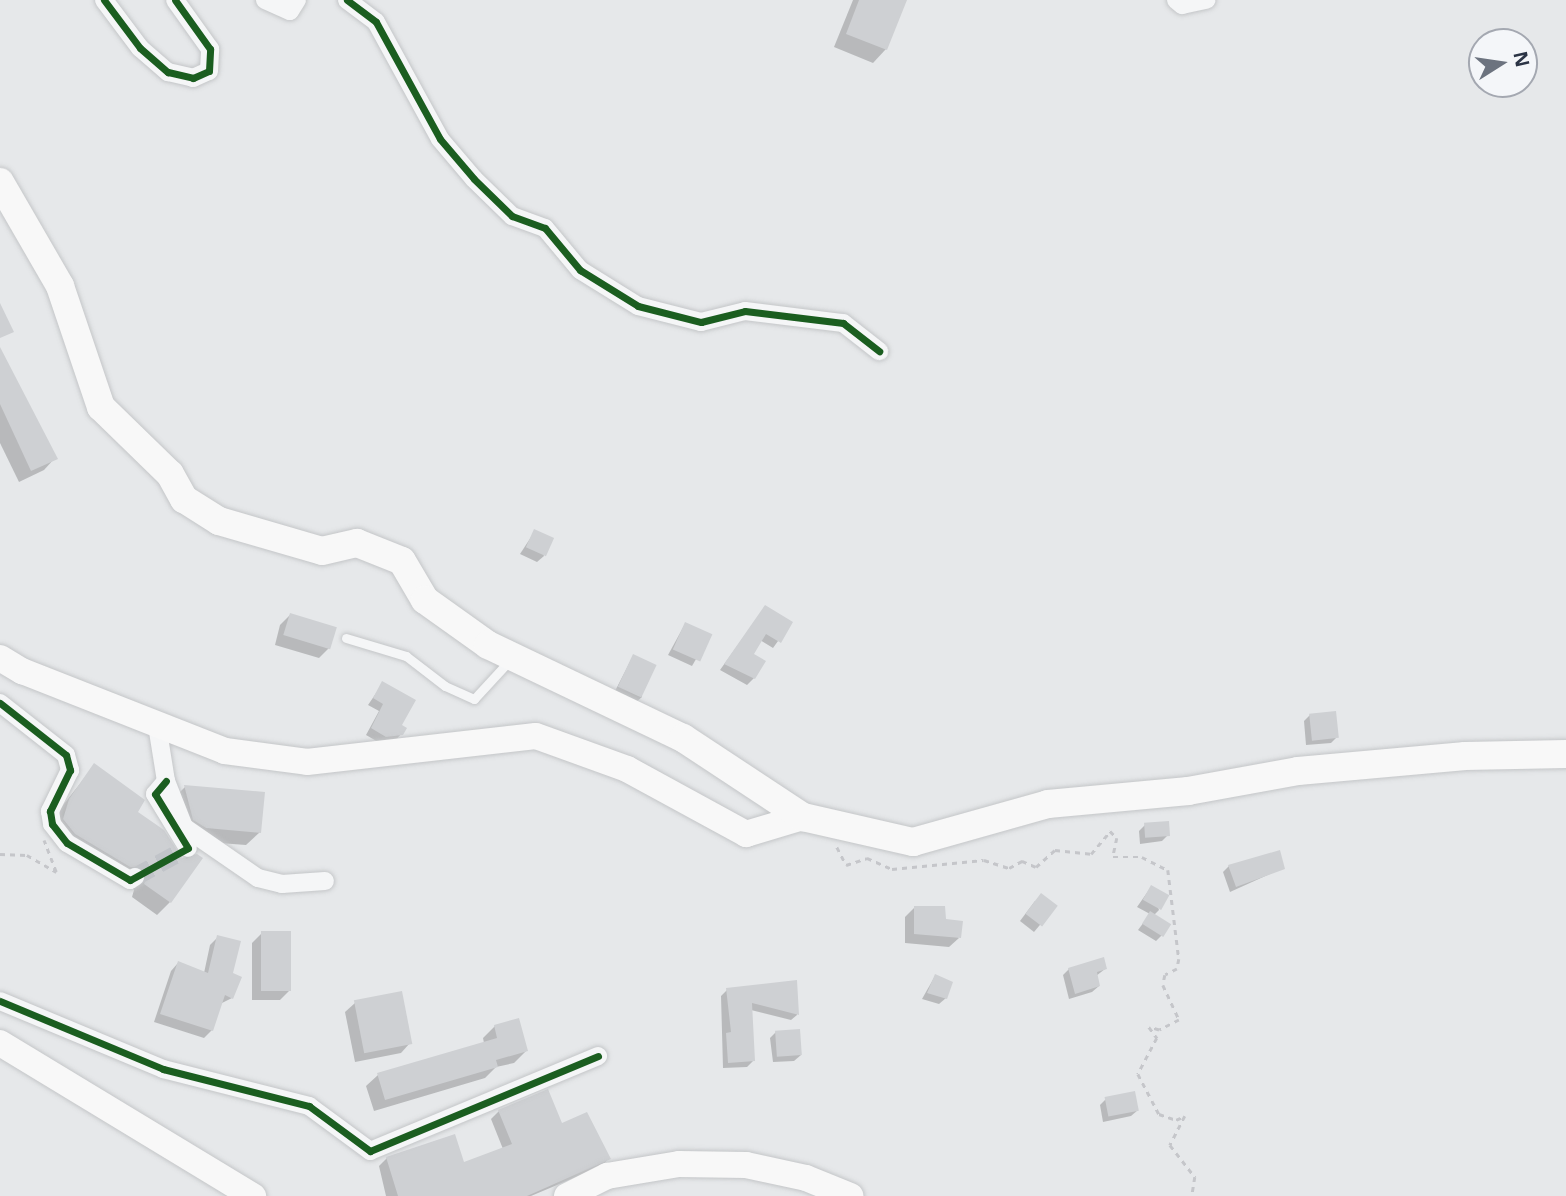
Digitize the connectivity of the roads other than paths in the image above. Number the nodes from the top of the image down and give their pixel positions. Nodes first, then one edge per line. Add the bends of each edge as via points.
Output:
1 (104, 0) edge
2 (175, 0) edge
3 (265, 0) edge
4 (297, 0) edge
5 (347, 0) edge
6 (1176, 0) edge
7 (1206, 0) edge
8 (0, 182) edge
9 (879, 351) dead end
10 (346, 638) dead end
11 (0, 658) edge
12 (511, 659) junction
13 (0, 703) edge
14 (157, 724) junction
15 (1566, 754) edge
16 (166, 781) junction
17 (803, 817) junction
18 (188, 848) dead end
19 (135, 877) dead end
20 (325, 881) dead end
21 (0, 1001) edge
22 (0, 1043) edge
23 (598, 1056) dead end
24 (254, 1196) edge
25 (567, 1196) edge
26 (849, 1196) edge

1 - 2 street via 149,56 168,72 193,78 209,71 210,49
3 - 4 street via 290,11
5 - 9 street via 376,22 440,139 474,179 512,216 545,228 580,270 638,306 701,322 745,311 843,323
6 - 7 street via 1182,5
8 - 12 highway via 60,286 101,407 170,474 184,499 219,521 322,551 357,543 402,561 425,600
10 - 12 lane via 406,656 446,686 474,699
11 - 14 main road
12 - 17 highway via 683,738
13 - 19 street via 66,755 70,770 50,811 52,824 66,843 130,880
14 - 16 street
14 - 17 main road via 225,751 307,762 536,736 627,769 746,834
15 - 17 highway via 1465,756 1298,771 1188,791 1048,804 913,842
16 - 18 street via 155,794
16 - 20 street via 184,827 258,878 282,884
21 - 23 street via 163,1069 309,1106 370,1150
22 - 24 main road
25 - 26 main road via 607,1175 679,1164 746,1165 806,1178

